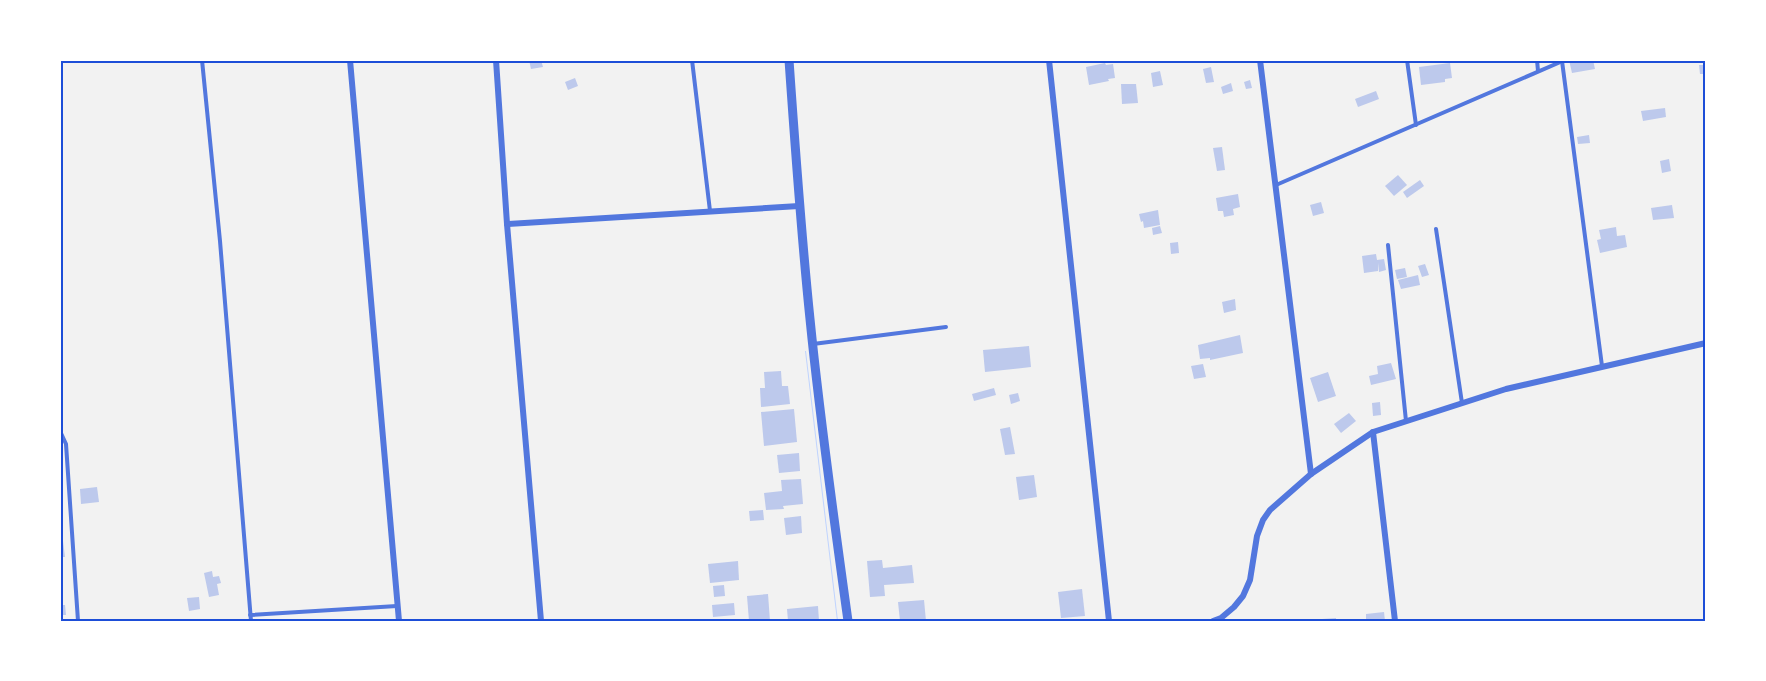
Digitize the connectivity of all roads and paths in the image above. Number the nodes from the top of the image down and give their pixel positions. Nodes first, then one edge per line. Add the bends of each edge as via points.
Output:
1 (202, 60) edge
2 (350, 60) edge
3 (496, 60) edge
4 (692, 60) edge
5 (789, 60) edge
6 (1049, 60) edge
7 (1260, 60) edge
8 (1407, 60) edge
9 (1537, 60) edge
10 (1564, 61) edge
11 (1538, 71) junction
12 (1416, 125) junction
13 (1276, 185) junction
14 (799, 206) junction
15 (710, 211) junction
16 (507, 224) junction
17 (1436, 229) dead end
18 (1388, 244) dead end
19 (946, 327) dead end
20 (1706, 343) edge
21 (813, 344) junction
22 (1602, 366) junction
23 (1462, 403) junction
24 (1406, 422) junction
25 (60, 431) edge
26 (1373, 432) junction
27 (1311, 474) junction
28 (397, 606) junction
29 (250, 615) junction
30 (78, 621) edge
31 (251, 621) edge
32 (399, 621) edge
33 (541, 621) edge
34 (848, 621) edge
35 (1109, 621) edge
36 (1213, 621) edge
37 (1395, 621) edge

1 - 29 lane
2 - 28 street
3 - 16 street
4 - 15 lane
5 - 14 street
6 - 35 street
7 - 13 street
8 - 12 lane
9 - 11 lane
10 - 11 lane
10 - 22 lane
11 - 12 lane
12 - 13 lane
13 - 27 street
14 - 15 street
14 - 21 street
15 - 16 street
16 - 33 street
17 - 23 lane
18 - 24 lane
19 - 21 lane
20 - 22 street
21 - 34 street
22 - 23 street
23 - 24 street
24 - 26 street
25 - 30 lane via 66,444
26 - 27 street
26 - 37 street
27 - 36 street via 1263,519 1243,596
28 - 29 lane
28 - 32 street
29 - 31 lane

